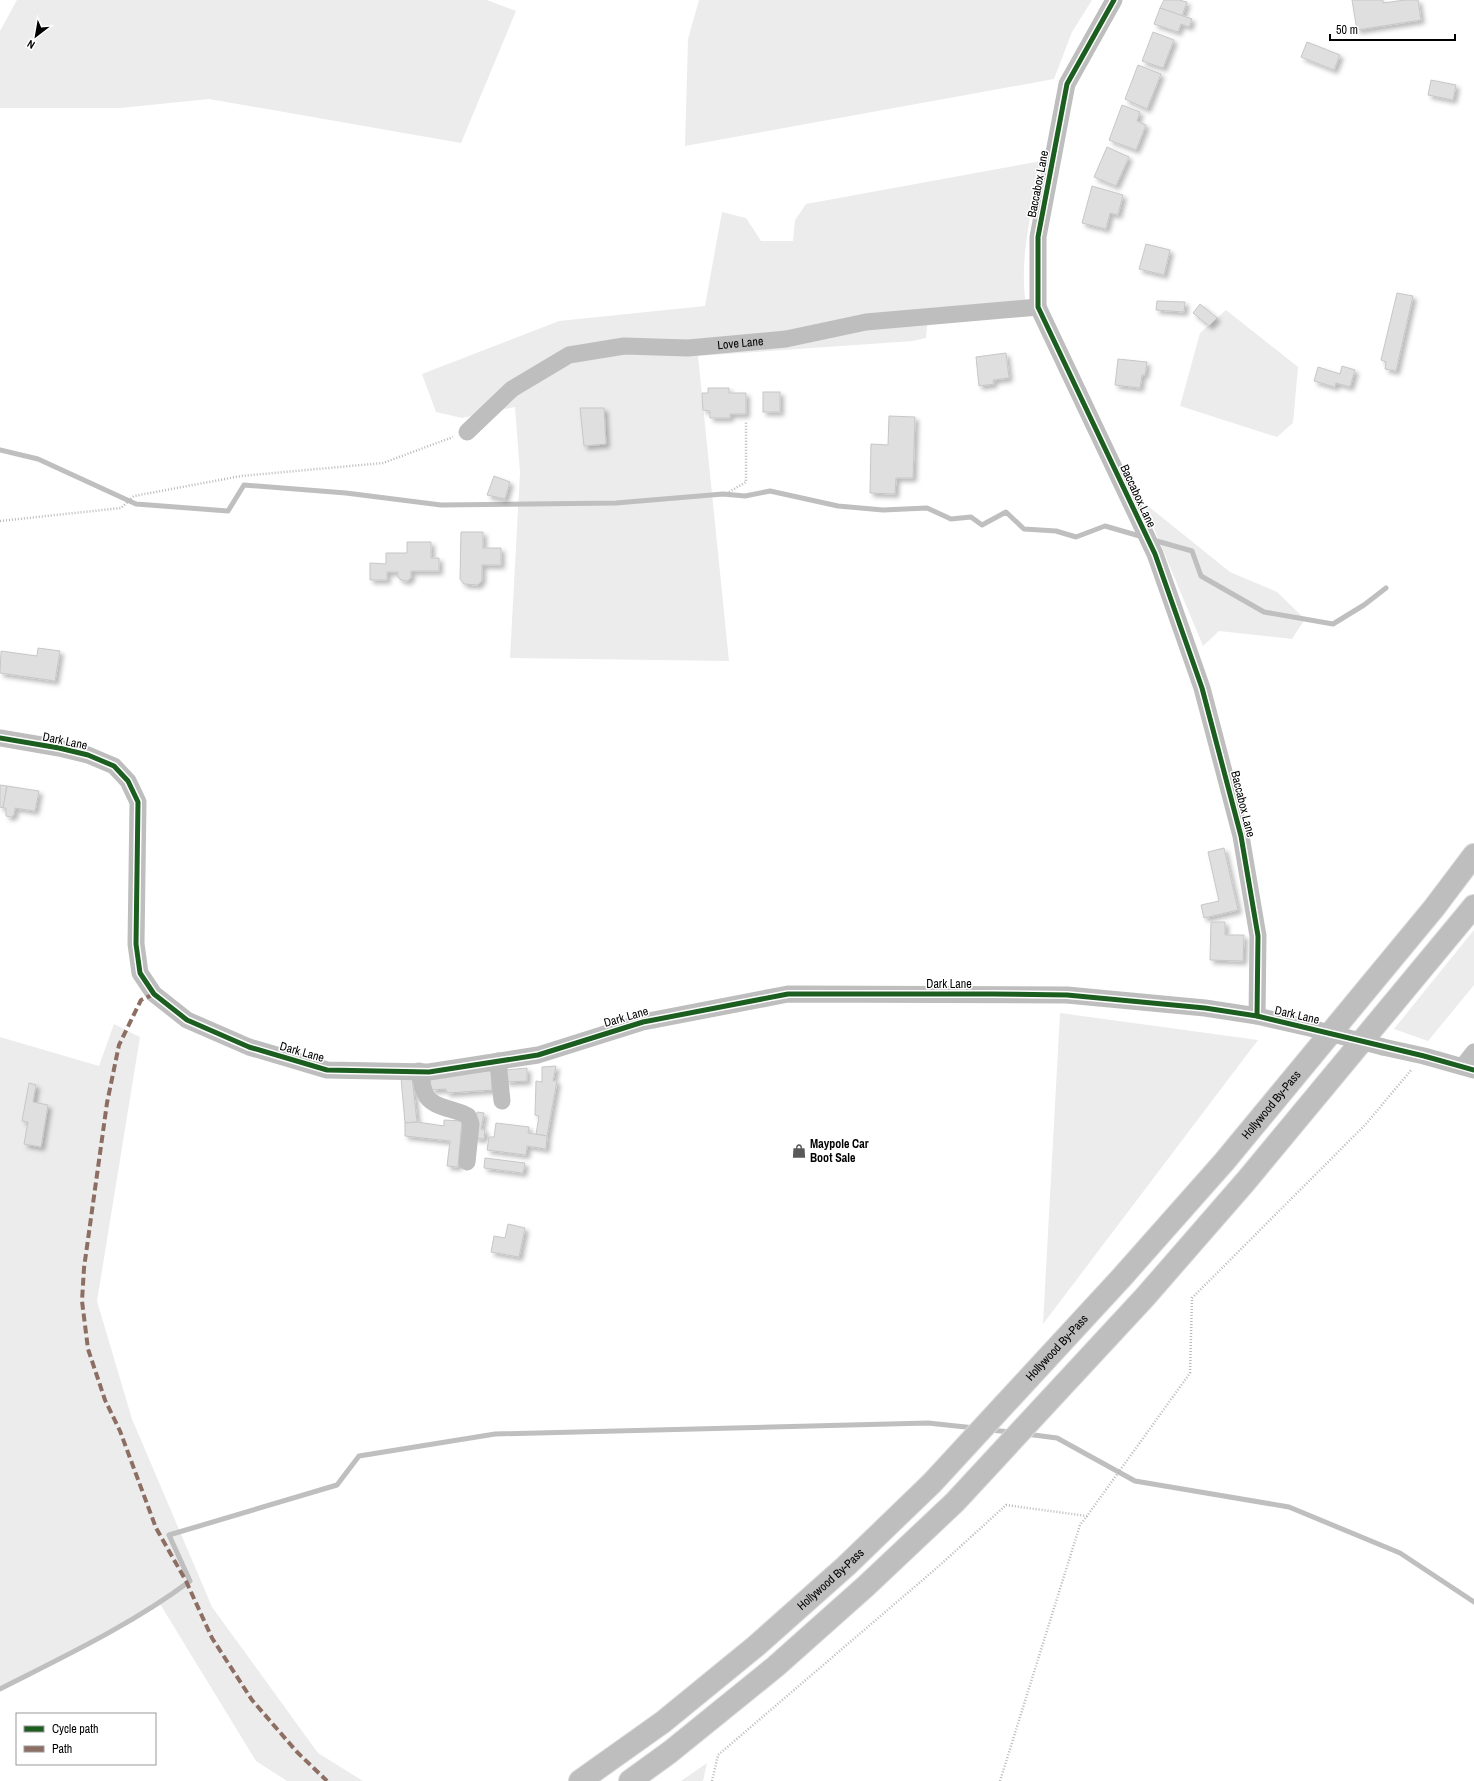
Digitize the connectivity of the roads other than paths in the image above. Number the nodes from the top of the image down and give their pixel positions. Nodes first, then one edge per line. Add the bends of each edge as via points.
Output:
1 (1114, 0) edge
2 (1038, 307) junction
3 (467, 432) road end
4 (0, 738) edge
5 (1474, 855) edge
6 (1474, 906) edge
7 (1257, 1016) junction
8 (1474, 1052) edge
9 (498, 1061) junction
10 (1469, 1068) edge
11 (418, 1072) junction
12 (502, 1102) dead end
13 (468, 1162) dead end
14 (580, 1781) edge
15 (630, 1781) edge

1 - 2 street, Baccabox Lane via 1067,84 1038,237
2 - 3 street, Love Lane via 866,322 786,339 688,348 624,346 569,355 512,388
2 - 7 street, Baccabox Lane via 1155,554 1202,688 1241,836 1258,936
4 - 11 street, Dark Lane via 88,755 114,766 128,781 138,802 136,944 140,973 154,994 188,1020 249,1047 328,1070
5 - 14 highway, Hollywood By-Pass via 1434,908 1224,1162 932,1483 846,1566 756,1646 663,1722
6 - 15 highway via 1246,1181 1145,1297 955,1502 775,1667
7 - 9 street, Dark Lane via 1206,1008 1067,995 788,994 643,1022 538,1055
7 - 10 street, Dark Lane, bridge
8 - 10 street
9 - 11 street, Dark Lane
9 - 12 street
11 - 13 street via 430,1101 461,1111 468,1116 471,1124

